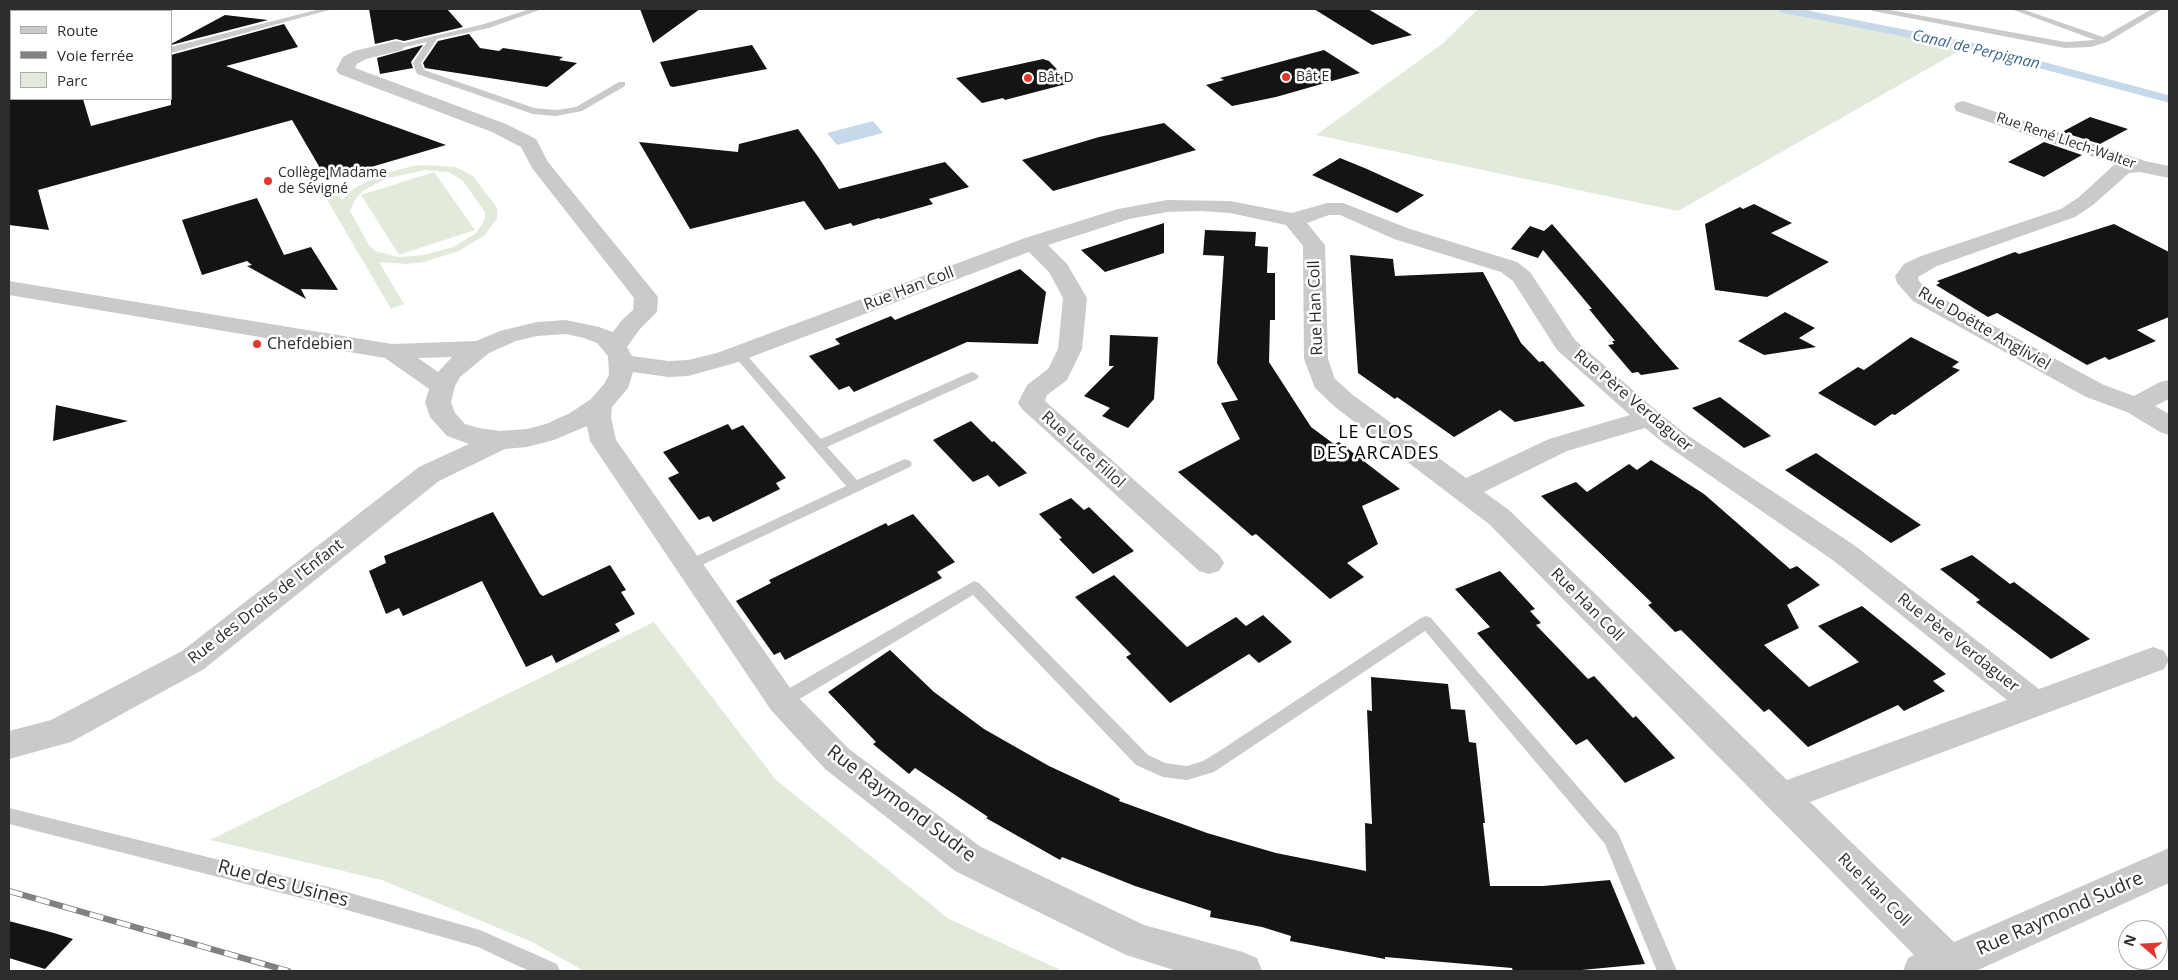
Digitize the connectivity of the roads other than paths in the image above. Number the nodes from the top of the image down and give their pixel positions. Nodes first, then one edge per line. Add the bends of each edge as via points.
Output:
1 (329, 9) edge
2 (538, 9) edge
3 (1873, 9) edge
4 (2015, 9) edge
5 (2158, 9) edge
6 (434, 38) junction
7 (2104, 40) junction
8 (396, 46) joint
9 (172, 50) edge
10 (622, 84) dead end
11 (1963, 106) dead end
12 (2140, 166) junction
13 (2169, 172) edge
14 (1292, 220) junction
15 (1033, 243) junction
16 (9, 288) edge
17 (630, 325) junction
18 (591, 332) junction
19 (480, 348) junction
20 (392, 352) junction
21 (739, 354) junction
22 (619, 355) junction
23 (668, 369) junction
24 (973, 376) dead end
25 (442, 386) junction
26 (2169, 388) edge
27 (608, 397) junction
28 (2136, 406) junction
29 (1648, 418) junction
30 (2169, 426) edge
31 (456, 430) junction
32 (554, 431) junction
33 (500, 440) junction
34 (603, 441) junction
35 (819, 445) junction
36 (905, 464) dead end
37 (429, 474) junction
38 (855, 486) junction
39 (1462, 491) junction
40 (1209, 563) dead end
41 (689, 566) junction
42 (2153, 660) dead end
43 (782, 701) junction
44 (2034, 703) junction
45 (9, 745) edge
46 (1781, 798) junction
47 (9, 816) edge
48 (2169, 865) edge
49 (1935, 968) edge
50 (550, 971) edge
51 (1243, 971) edge
52 (1667, 971) edge

1 - 9 lane
2 - 6 lane
3 - 7 lane via 2065,45
4 - 7 lane
5 - 7 lane
6 - 8 lane
6 - 10 lane via 417,63 420,72 532,111 556,113 578,109
8 - 17 street via 360,55 349,61 345,70 499,128 529,143 539,164 646,297 645,312
11 - 12 street, Rue René Llech-Walter
12 - 13 street, Rue René Llech-Walter
12 - 28 street, Rue Doëtte Angliviel via 2123,168 2068,213 1929,262 1912,269 1906,276 1908,283 1921,296 2095,391
14 - 15 street, Rue Han Coll via 1230,207 1168,206 1125,213
14 - 29 street, Rue Père Verdaguer via 1327,209 1343,209 1402,234 1509,267 1522,277 1566,345
14 - 39 street, Rue Han Coll via 1314,245 1316,359 1324,382 1344,402
15 - 21 street, Rue Han Coll
15 - 40 street, Rue Luce Fillol via 1059,269 1074,298 1070,349 1058,374 1036,391 1031,403
16 - 20 street
17 - 18 street
17 - 22 street
18 - 19 street via 566,328 537,329 508,336
18 - 22 street via 605,338
19 - 20 street
19 - 25 street via 450,372
20 - 25 street
21 - 23 street, Rue Han Coll via 688,368
21 - 35 lane
22 - 23 street, Rue Han Coll
22 - 27 street via 621,375
23 - 27 street, Rue Han Coll
24 - 35 lane
25 - 31 street via 438,402 443,417
26 - 28 street
27 - 32 street via 579,419
27 - 34 street, Rue Raymond Sudre via 598,417
28 - 30 street, Rue Doëtte Angliviel
29 - 39 street via 1558,445
29 - 44 street, Rue Père Verdaguer via 1844,553
31 - 33 street
31 - 37 street, Rue des Droits de l'Enfant
32 - 33 street
32 - 34 street
33 - 37 street, Rue des Droits de l'Enfant
34 - 41 street, Rue Raymond Sudre
35 - 38 lane
36 - 38 lane
37 - 45 street, Rue des Droits de l'Enfant via 193,660 59,732
38 - 41 lane
39 - 46 street, Rue Han Coll via 1499,517
41 - 43 street, Rue Raymond Sudre
42 - 44 street
43 - 51 street, Rue Raymond Sudre via 837,759 968,859 1140,942
43 - 52 lane via 974,587 1142,760 1163,770 1187,773 1208,767 1227,756 1426,622 1612,839
44 - 46 street
46 - 49 street, Rue Han Coll
47 - 50 lane, Rue des Usines via 329,896 471,936
48 - 49 street, Rue Raymond Sudre

